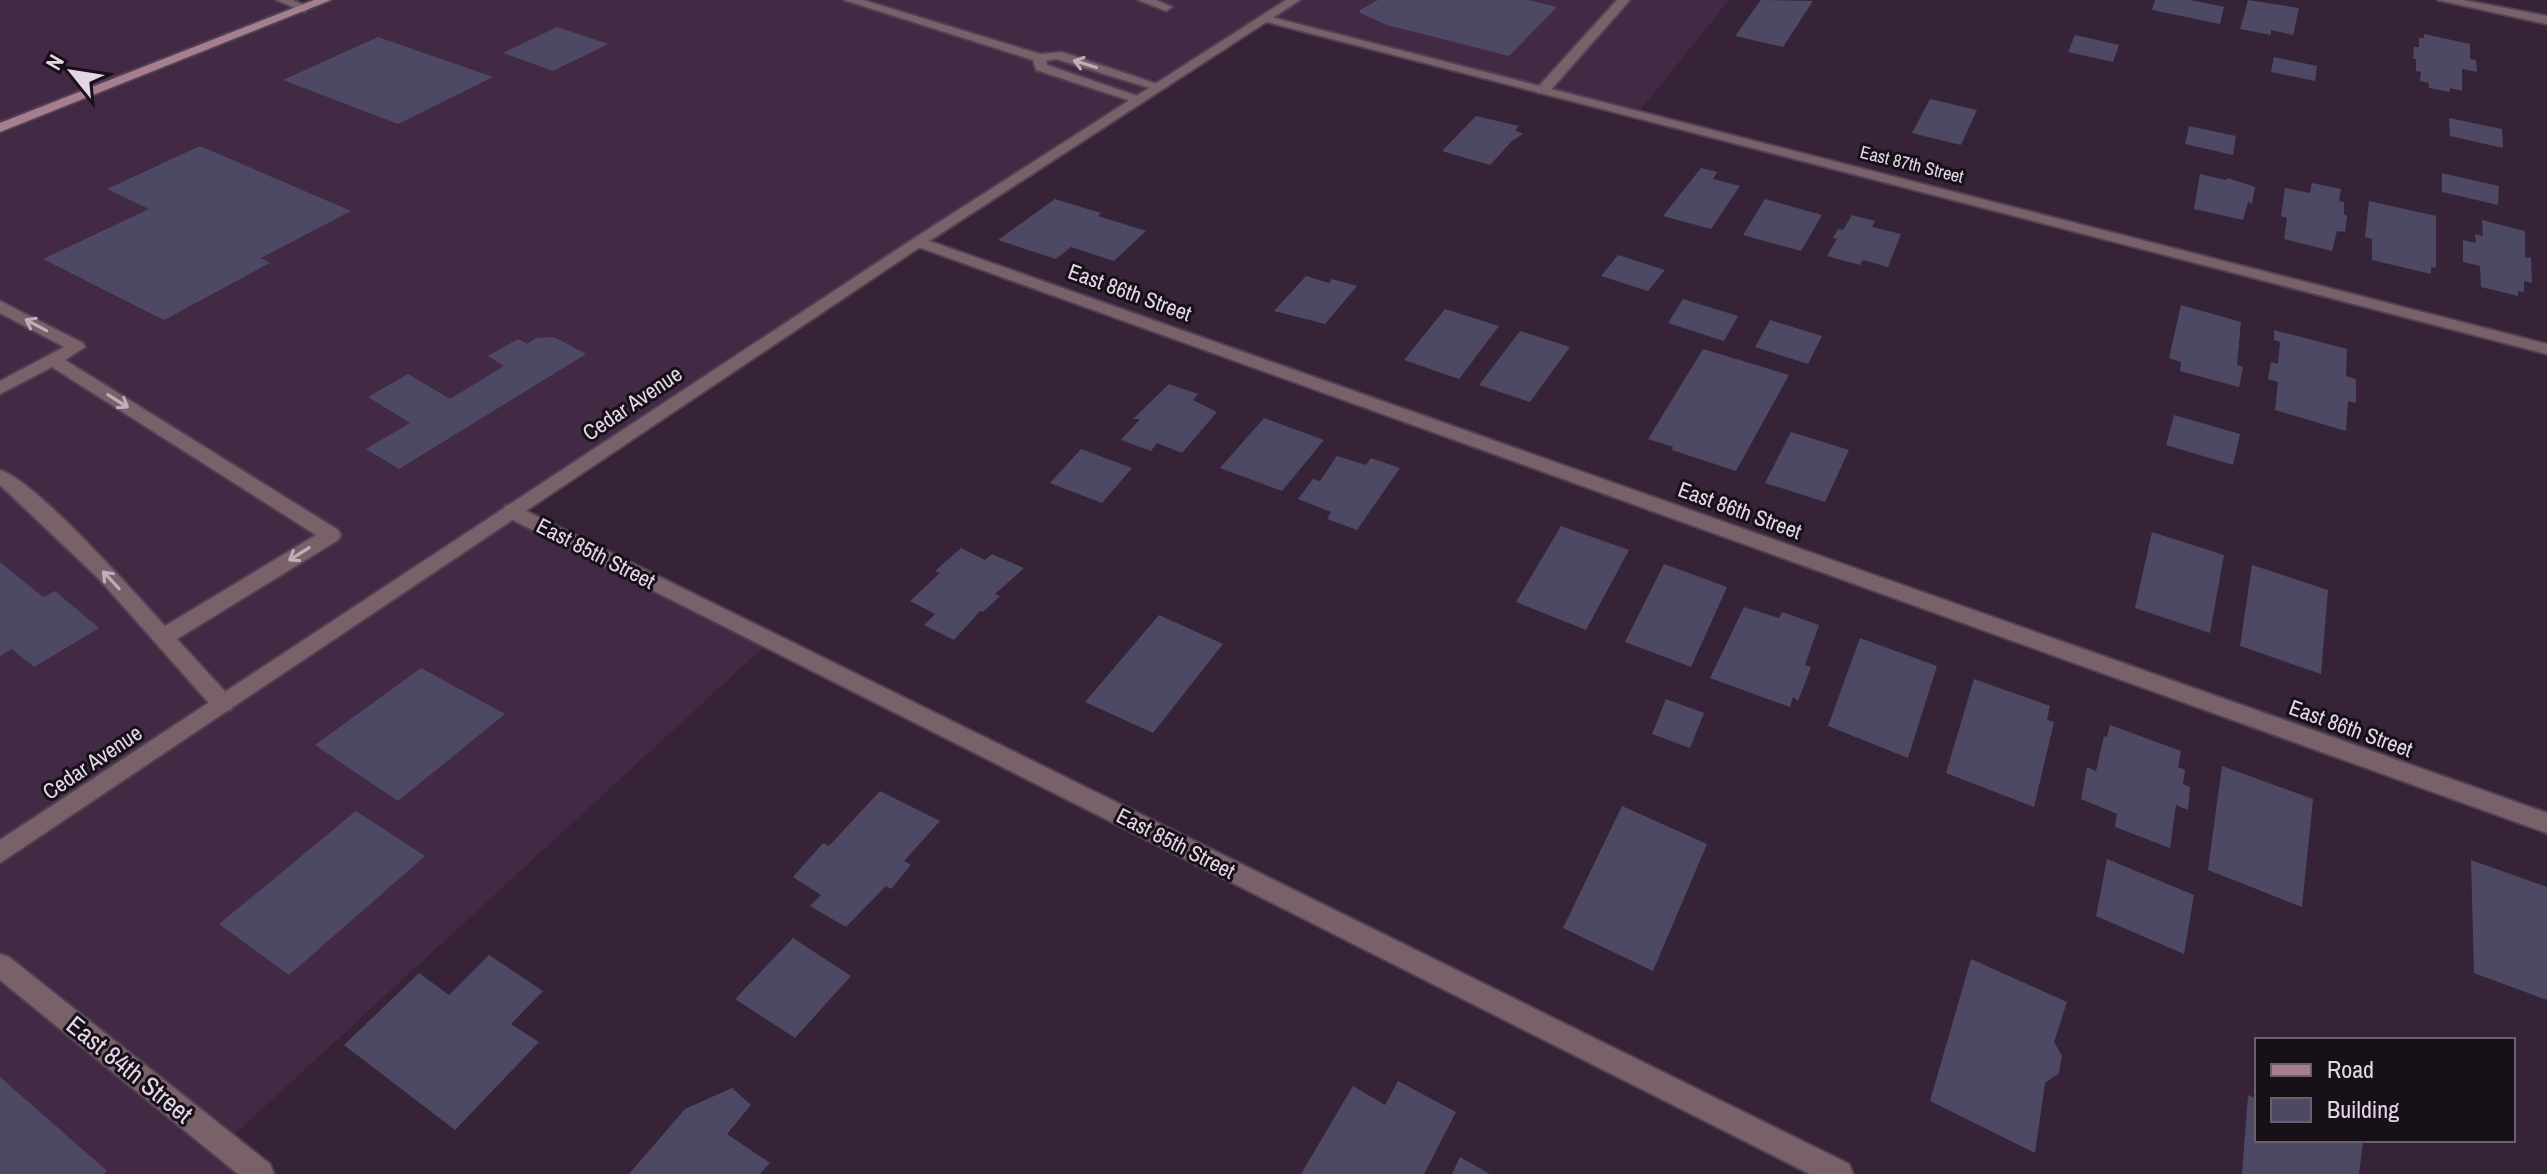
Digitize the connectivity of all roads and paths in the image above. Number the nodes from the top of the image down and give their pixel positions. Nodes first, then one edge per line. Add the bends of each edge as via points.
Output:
1 (282, 0) edge
2 (325, 0) edge
3 (850, 0) edge
4 (1144, 0) edge
5 (1294, 0) edge
6 (1624, 0) edge
7 (2444, 0) edge
8 (1166, 7) dead end
9 (304, 8) junction
10 (1267, 18) junction
11 (2547, 20) edge
12 (1039, 58) junction
13 (1159, 87) junction
14 (1543, 90) junction
15 (1139, 99) junction
16 (0, 128) edge
17 (918, 242) junction
18 (0, 306) edge
19 (2547, 349) edge
20 (52, 360) junction
21 (0, 388) edge
22 (0, 476) edge
23 (512, 511) junction
24 (164, 637) junction
25 (223, 704) junction
26 (2547, 823) edge
27 (0, 853) edge
28 (0, 965) edge
29 (260, 1174) edge
30 (1839, 1174) edge

1 - 9 street
2 - 9 main road
3 - 12 street
4 - 8 street
5 - 10 street, Cedar Avenue
6 - 14 street
7 - 11 street
9 - 16 main road
10 - 13 street, Cedar Avenue
10 - 14 street, East 87th Street
13 -> 12 street via 1057,55
12 - 15 street via 1041,67
13 - 15 street, Cedar Avenue
14 - 19 street, East 87th Street
15 - 17 street, Cedar Avenue
17 - 23 street, Cedar Avenue
17 - 26 street, East 86th Street
20 -> 18 street via 77,347
20 - 21 street
20 -> 24 street via 331,535
24 -> 22 street via 95,563
23 - 25 street, Cedar Avenue
23 - 30 street, East 85th Street
24 - 25 street
25 - 27 street, Cedar Avenue
28 - 29 street, East 84th Street

